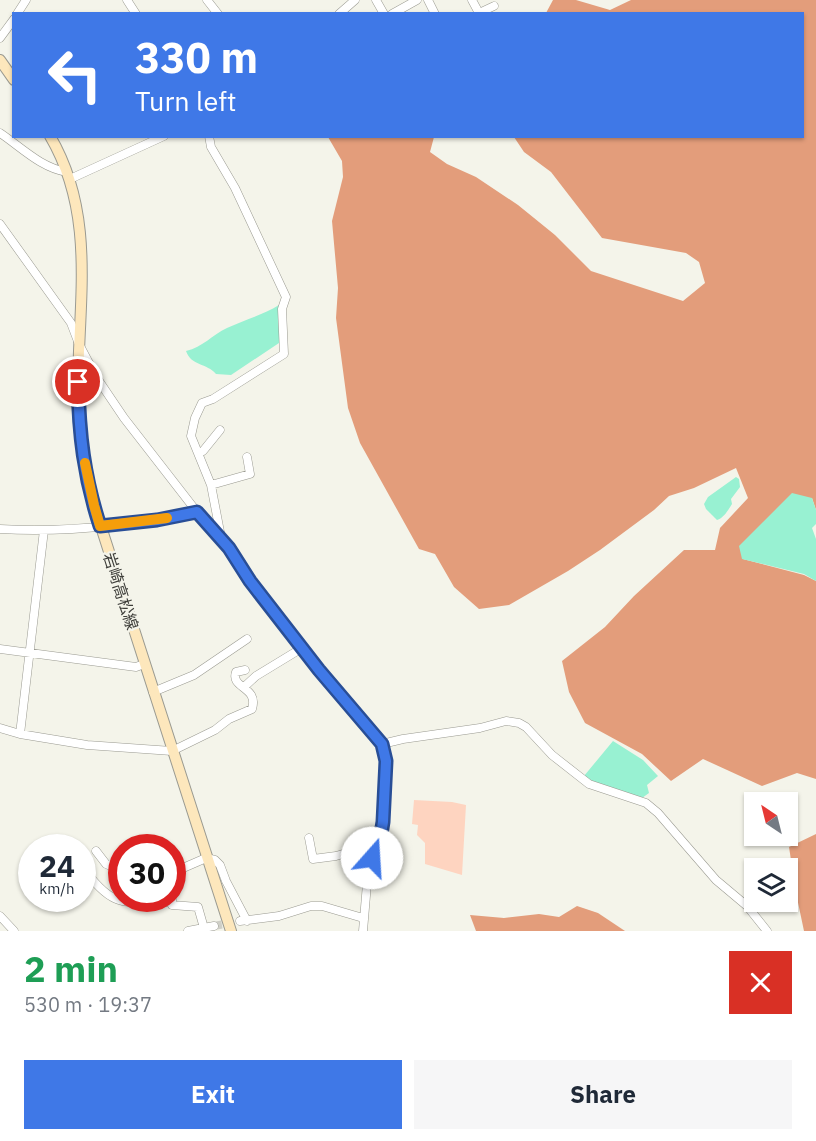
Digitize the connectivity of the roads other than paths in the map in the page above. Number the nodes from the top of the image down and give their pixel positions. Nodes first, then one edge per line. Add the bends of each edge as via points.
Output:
1 (207, 0) edge
2 (355, 0) edge
3 (416, 0) edge
4 (494, 6) dead end
5 (216, 12) edge
6 (341, 12) edge
7 (395, 12) edge
8 (480, 12) edge
9 (12, 22) edge
10 (0, 38) edge
11 (0, 60) edge
12 (12, 77) edge
13 (0, 133) edge
14 (52, 138) edge
15 (159, 138) edge
16 (209, 139) edge
17 (68, 175) junction
18 (0, 224) edge
19 (79, 344) junction
20 (220, 430) dead end
21 (198, 453) junction
22 (247, 457) dead end
23 (211, 485) junction
24 (197, 512) junction
25 (100, 526) junction
26 (0, 529) edge
27 (44, 530) junction
28 (221, 538) junction
29 (247, 639) dead end
30 (302, 648) junction
31 (0, 649) edge
32 (30, 652) junction
33 (144, 664) junction
34 (245, 670) dead end
35 (244, 687) junction
36 (153, 692) junction
37 (0, 728) edge
38 (20, 734) junction
39 (382, 744) junction
40 (172, 751) junction
41 (309, 838) dead end
42 (377, 844) junction
43 (96, 850) dead end
44 (206, 858) junction
45 (108, 865) edge
46 (186, 867) edge
47 (96, 884) edge
48 (108, 894) edge
49 (186, 906) edge
50 (0, 916) edge
51 (363, 918) junction
52 (214, 926) dead end
53 (204, 928) junction
54 (14, 931) edge
55 (188, 931) edge
56 (231, 931) edge
57 (363, 931) edge
58 (767, 931) edge

1 - 5 street
2 - 6 street
3 - 7 street
4 - 8 street
9 - 10 street
11 - 12 main road
13 - 17 street via 39,161
14 - 17 main road, 岩崎高松線
15 - 17 street
16 - 21 street via 286,297 282,309 284,354 202,403 191,436
17 - 19 main road, 岩崎高松線 via 82,244
18 - 19 street via 71,323
19 - 24 street via 108,395
19 - 25 main road, 岩崎高松線 via 79,424
20 - 21 street
21 - 23 street
22 - 23 street via 250,474
23 - 28 street
24 - 25 street
24 - 28 street
25 - 27 street
25 - 33 main road, 岩崎高松線
26 - 27 street
27 - 32 street
28 - 30 street
29 - 36 street via 194,675
30 - 35 street
30 - 39 street
31 - 32 street
32 - 33 street via 136,667
32 - 38 street
33 - 36 main road, 岩崎高松線
34 - 35 street via 236,672 234,677
35 - 40 street via 252,695 252,709
36 - 40 main road, 岩崎高松線
37 - 38 street
38 - 40 street via 87,745
39 - 42 street via 386,781
39 - 58 street via 506,721 519,723 590,784 646,803
40 - 44 main road, 岩崎高松線
41 - 42 street via 313,859
42 - 51 street via 368,872
43 - 45 street
44 - 46 street
44 - 51 street via 220,866 244,921 311,906
44 - 56 main road, 岩崎高松線
47 - 48 street
49 - 53 street via 198,907
50 - 54 street
51 - 57 street
52 - 53 street
53 - 55 street

